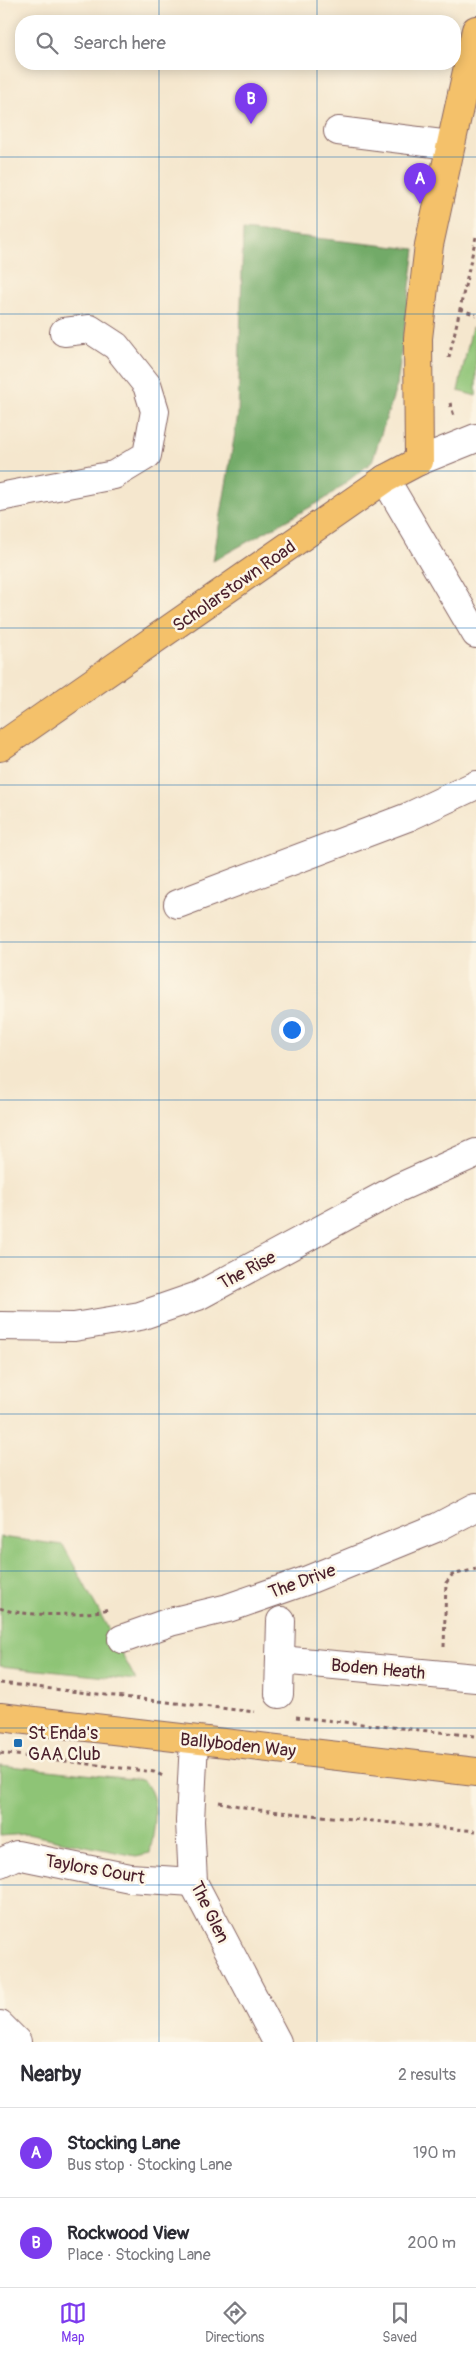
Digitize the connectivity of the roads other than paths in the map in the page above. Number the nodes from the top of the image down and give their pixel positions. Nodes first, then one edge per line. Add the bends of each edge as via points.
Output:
1 (476, 30) edge
2 (338, 131) dead end
3 (450, 145) junction
4 (64, 332) dead end
5 (476, 438) edge
6 (419, 461) junction
7 (385, 479) junction
8 (0, 497) edge
9 (476, 634) edge
10 (0, 748) edge
11 (476, 785) edge
12 (178, 904) dead end
13 (476, 1153) edge
14 (0, 1326) edge
15 (476, 1507) edge
16 (281, 1621) dead end
17 (122, 1638) dead end
18 (280, 1660) junction
19 (476, 1678) edge
20 (278, 1708) road end
21 (0, 1717) edge
22 (194, 1741) junction
23 (476, 1772) edge
24 (0, 1863) edge
25 (193, 1882) junction
26 (0, 2025) edge
27 (17, 2042) edge
28 (277, 2042) edge

1 - 3 main road
2 - 3 street
3 - 6 main road via 429,245 418,338
4 - 8 street via 90,329 116,346 147,385 155,411 147,455 114,475
5 - 6 street, Scholarstown Road
6 - 7 main road, Scholarstown Road
7 - 9 street
7 - 10 main road, Scholarstown Road
11 - 12 street via 408,817
13 - 14 street, The Rise via 398,1188 190,1299 140,1316 74,1327
15 - 17 street, The Drive via 438,1528 308,1580 228,1608
16 - 18 street
18 - 19 street, Boden Heath
18 - 20 street
21 - 22 main road, Ballyboden Way
22 - 23 main road, Ballyboden Way
22 - 25 street, The Glen via 190,1821
24 - 25 street, Taylors Court via 17,1855 130,1878
25 - 28 street, The Glen
26 - 27 street

